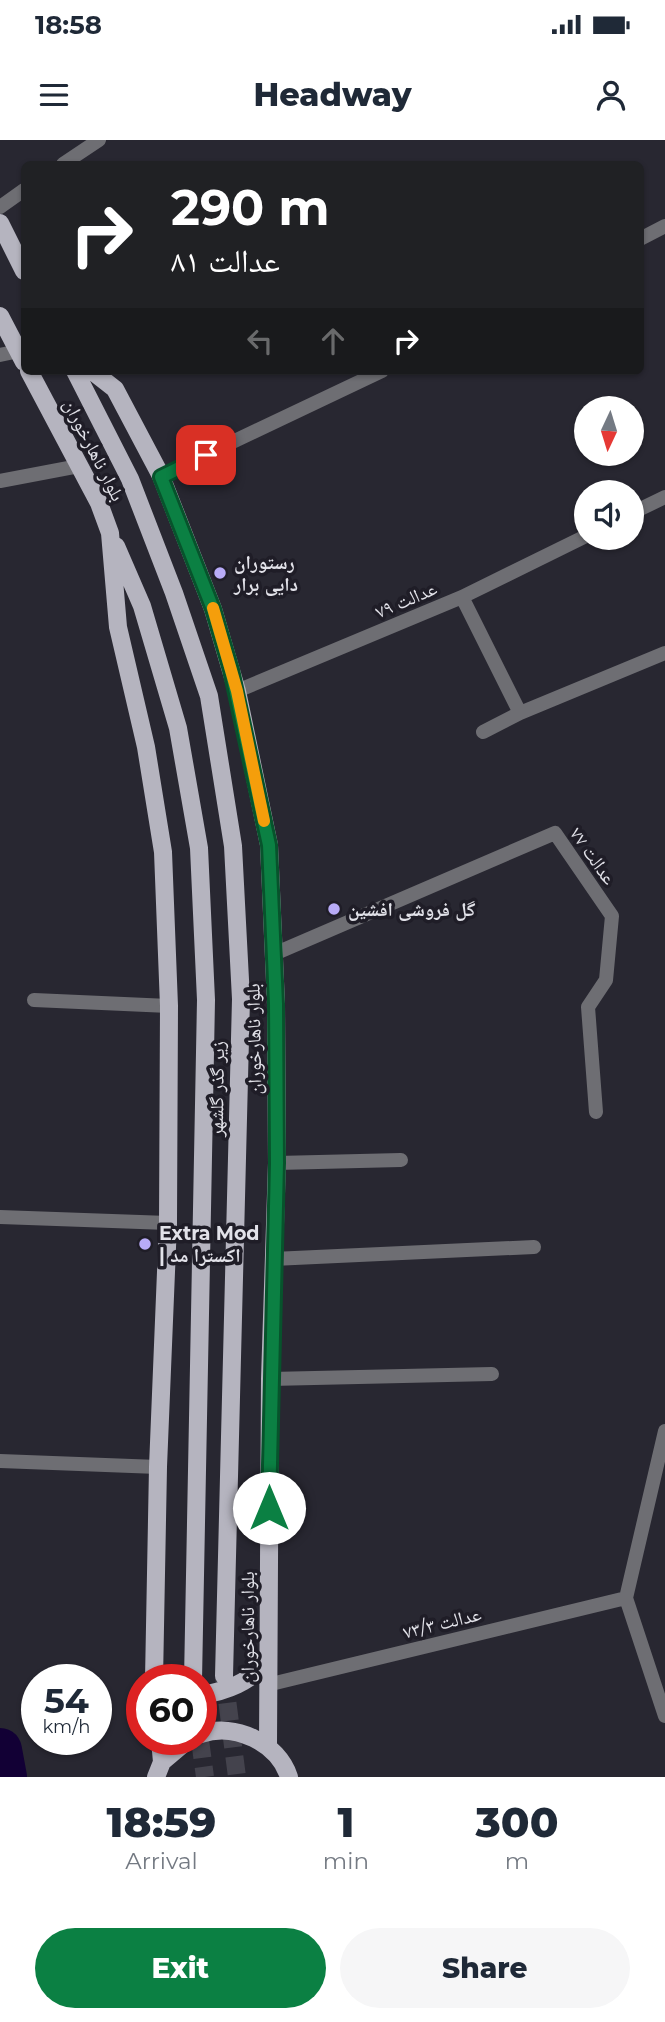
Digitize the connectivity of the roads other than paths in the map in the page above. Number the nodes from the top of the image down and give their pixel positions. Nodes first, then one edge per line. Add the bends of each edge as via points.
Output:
1 (99, 140) edge
2 (68, 161) edge
3 (21, 192) edge
4 (0, 207) edge
5 (0, 223) edge
6 (665, 226) edge
7 (644, 237) edge
8 (21, 265) edge
9 (0, 316) edge
10 (0, 355) edge
11 (21, 355) edge
12 (21, 357) edge
13 (31, 375) edge
14 (77, 375) edge
15 (97, 375) edge
16 (374, 375) edge
17 (79, 466) junction
18 (161, 477) junction
19 (0, 481) edge
20 (665, 497) edge
21 (644, 507) edge
22 (145, 515) joint
23 (110, 533) junction
24 (574, 542) edge
25 (461, 597) junction
26 (665, 653) edge
27 (237, 691) junction
28 (520, 713) junction
29 (483, 732) dead end
30 (274, 954) junction
31 (34, 1000) dead end
32 (169, 1006) junction
33 (596, 1112) dead end
34 (401, 1160) dead end
35 (277, 1163) junction
36 (0, 1217) edge
37 (168, 1223) junction
38 (534, 1247) dead end
39 (273, 1259) junction
40 (492, 1374) dead end
41 (270, 1379) junction
42 (665, 1431) edge
43 (0, 1461) edge
44 (158, 1468) junction
45 (626, 1598) junction
46 (268, 1663) junction
47 (154, 1664) edge
48 (192, 1664) edge
49 (224, 1676) tunnel mouth
50 (267, 1685) junction
51 (217, 1693) edge
52 (665, 1716) edge
53 (217, 1731) edge
54 (268, 1746) junction
55 (174, 1755) edge
56 (159, 1770) edge
57 (289, 1777) edge

1 - 2 street
3 - 4 street
5 - 8 main road
6 - 7 street
9 - 11 main road
10 - 12 street
13 - 17 main road, بلوار ناهارخوران
14 - 22 main road, بلوار ناهارخوران
15 - 18 main road, بلوار ناهارخوران via 116,389
16 - 18 street
17 - 19 street
17 - 23 main road, بلوار ناهارخوران
18 - 27 main road, بلوار ناهارخوران via 213,609
20 - 21 street
22 - 49 main road, زیر گذر گلشهر via 209,696 233,846 241,999
23 - 32 main road, بلوار ناهارخوران via 118,627 146,747 163,852
23 - 48 main road, زیر گذر گلشهر via 142,606 178,728 199,848 206,1000
24 - 25 street, عدالت ۷۹
25 - 27 street, عدالت ۷۹
25 - 28 street
26 - 28 street
27 - 30 main road, بلوار ناهارخوران via 269,845
28 - 29 street
30 - 33 street, عدالت ۷۷ via 555,833 612,916 606,980 588,1007
30 - 35 main road, بلوار ناهارخوران
31 - 32 street
32 - 37 main road, بلوار ناهارخوران
34 - 35 street
35 - 39 main road, بلوار ناهارخوران
36 - 37 street
37 - 44 main road, بلوار ناهارخوران
38 - 39 street
39 - 41 main road, بلوار ناهارخوران
40 - 41 street
41 - 46 main road, بلوار ناهارخوران
42 - 45 street
43 - 44 street
44 - 47 main road, بلوار ناهارخوران
45 - 50 street, ۷۳/۳ عدالت
45 - 52 street
46 - 50 main road, بلوار ناهارخوران
46 - 51 main road via 248,1681
50 - 54 main road, بلوار ناهارخوران
53 - 54 main road via 241,1732
54 - 57 main road
55 - 56 main road

